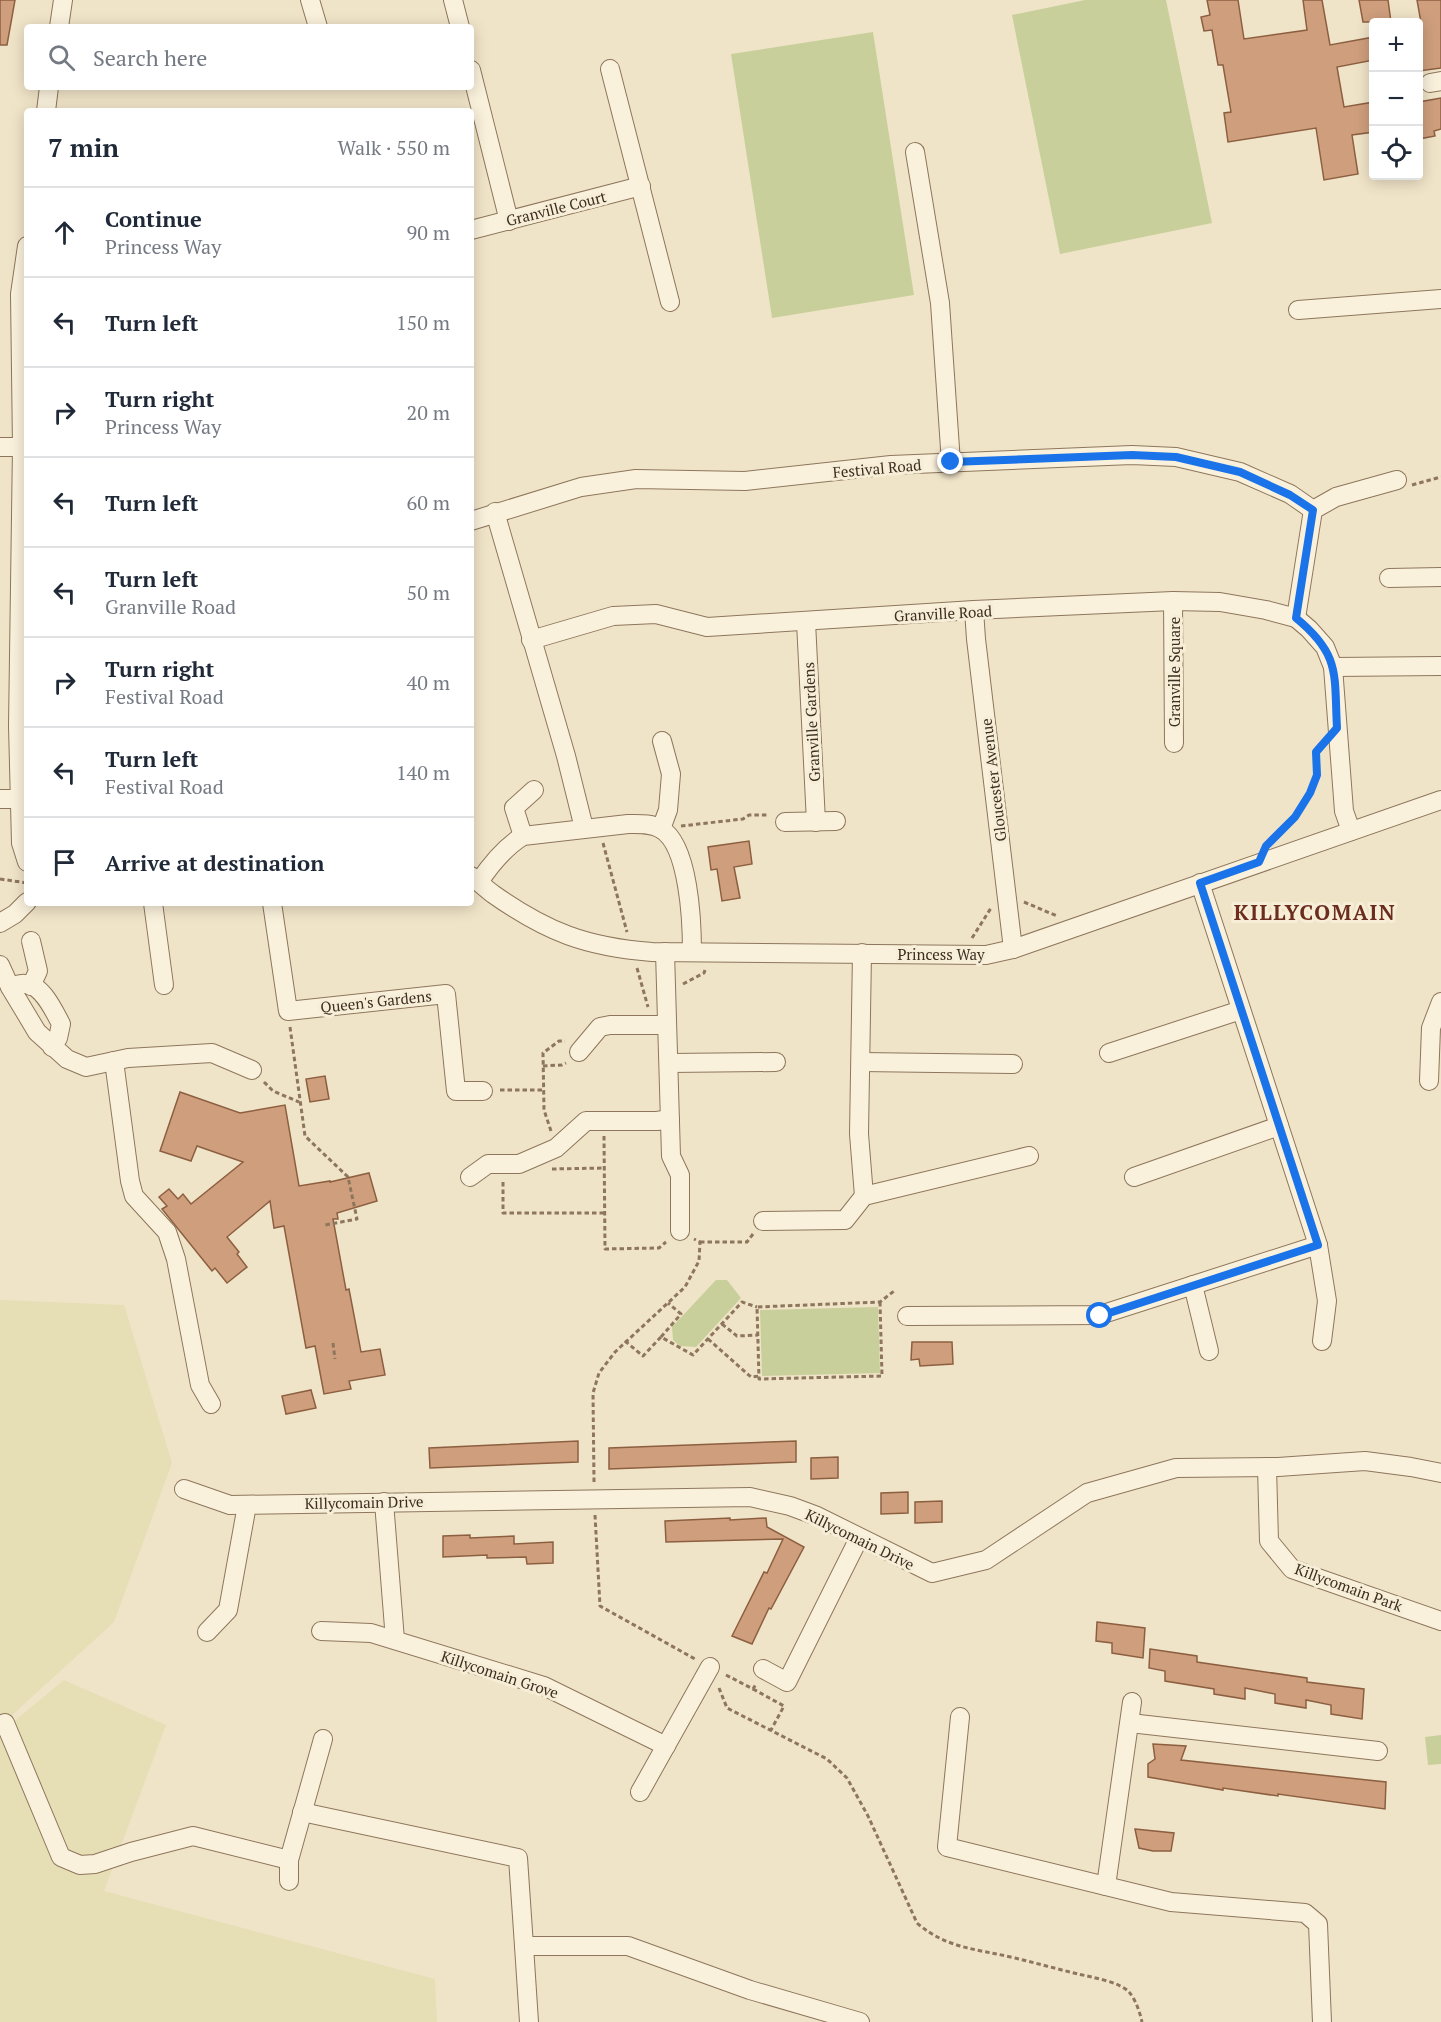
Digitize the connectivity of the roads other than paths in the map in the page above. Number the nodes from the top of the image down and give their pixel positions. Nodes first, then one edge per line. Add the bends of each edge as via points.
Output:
1 (63, 0) edge
2 (310, 0) edge
3 (453, 0) edge
4 (59, 24) edge
5 (317, 24) edge
6 (459, 24) edge
7 (609, 69) dead end
8 (474, 82) edge
9 (50, 90) edge
10 (46, 108) edge
11 (915, 152) dead end
12 (641, 186) junction
13 (509, 220) junction
14 (474, 229) edge
15 (24, 267) edge
16 (1441, 299) edge
17 (670, 302) dead end
18 (1298, 310) dead end
19 (0, 447) edge
20 (22, 447) junction
21 (951, 462) junction
22 (1397, 480) road end
23 (1313, 510) junction
24 (495, 513) junction
25 (474, 520) edge
26 (1389, 578) dead end
27 (1441, 578) edge
28 (1173, 601) junction
29 (974, 610) junction
30 (1296, 618) junction
31 (0, 621) edge
32 (18, 622) junction
33 (806, 622) junction
34 (531, 640) junction
35 (1441, 666) edge
36 (1334, 667) junction
37 (662, 741) dead end
38 (1174, 743) dead end
39 (534, 790) dead end
40 (0, 799) edge
41 (20, 799) junction
42 (1441, 800) edge
43 (836, 821) dead end
44 (785, 822) road end
45 (816, 822) junction
46 (591, 828) junction
47 (1351, 831) junction
48 (666, 834) junction
49 (523, 836) junction
50 (24, 852) edge
51 (475, 879) edge
52 (1200, 883) junction
53 (24, 905) edge
54 (153, 906) edge
55 (272, 906) edge
56 (0, 923) edge
57 (31, 941) dead end
58 (1013, 949) junction
59 (665, 952) junction
60 (692, 952) junction
61 (862, 953) junction
62 (0, 965) edge
63 (164, 985) dead end
64 (31, 986) junction
65 (10, 987) junction
66 (1441, 1002) edge
67 (1241, 1010) junction
68 (660, 1025) junction
69 (52, 1047) junction
70 (583, 1047) road end
71 (1109, 1053) dead end
72 (114, 1061) junction
73 (776, 1062) dead end
74 (861, 1062) junction
75 (669, 1063) junction
76 (1013, 1064) dead end
77 (252, 1070) road end
78 (1429, 1081) dead end
79 (483, 1091) road end
80 (670, 1119) junction
81 (1279, 1126) junction
82 (1029, 1156) dead end
83 (470, 1177) dead end
84 (1134, 1177) dead end
85 (864, 1196) junction
86 (763, 1221) road end
87 (680, 1231) road end
88 (1318, 1245) junction
89 (1194, 1285) junction
90 (907, 1316) dead end
91 (1322, 1341) dead end
92 (1209, 1351) dead end
93 (211, 1404) dead end
94 (1267, 1467) junction
95 (1441, 1473) edge
96 (184, 1488) dead end
97 (384, 1502) junction
98 (247, 1505) junction
99 (859, 1538) junction
100 (1441, 1621) edge
101 (321, 1631) dead end
102 (207, 1632) dead end
103 (395, 1640) junction
104 (710, 1667) road end
105 (763, 1669) road end
106 (1132, 1702) dead end
107 (960, 1717) dead end
108 (5, 1723) dead end
109 (1130, 1723) junction
110 (323, 1738) dead end
111 (666, 1746) junction
112 (1378, 1751) dead end
113 (640, 1792) dead end
114 (302, 1812) junction
115 (288, 1860) junction
116 (289, 1881) dead end
117 (1106, 1886) junction
118 (524, 1946) junction
119 (529, 2022) edge
120 (860, 2022) edge
121 (1322, 2022) edge

1 - 4 street
2 - 5 street
3 - 6 street
7 - 12 street
8 - 13 street
9 - 10 street
11 - 21 street via 940,303
12 - 13 street, Granville Court
12 - 17 street
13 - 14 street, Granville Court
15 - 20 street via 20,294
16 - 18 street
19 - 20 street
20 - 32 street
21 - 23 street, Festival Road via 1176,457 1240,472
21 - 24 street, Festival Road via 745,481 636,479 581,488
22 - 23 street via 1336,496
23 - 30 street
24 - 25 street, Festival Road
24 - 34 street
26 - 27 street
28 - 29 street, Granville Road
28 - 30 street, Granville Road via 1220,602
28 - 38 street, Granville Square
29 - 33 street, Granville Road
29 - 58 street, Gloucester Avenue
30 - 36 street, Granville Road via 1325,647
31 - 32 street
32 - 41 street
33 - 34 street, Granville Road via 707,627 656,614 613,616
33 - 45 street, Granville Gardens
34 - 46 street
35 - 36 street
36 - 47 street, Granville Road via 1344,811
37 - 48 street via 671,774
39 - 49 street via 514,808
40 - 41 street
41 - 50 street
42 - 47 street, Princess Way
43 - 45 street
44 - 45 street
46 - 48 street via 646,824
46 - 49 street
47 - 52 street, Princess Way
48 - 60 street via 680,853 692,919
49 - 51 street
51 - 59 street, Princess Way via 529,918 556,932 632,951
52 - 58 street, Princess Way
52 - 67 street
53 - 56 street
54 - 63 street
55 - 79 street, Queen's Gardens via 288,1011 446,994 456,1091
57 - 64 street via 38,971
58 - 61 street, Princess Way via 960,955
59 - 60 street, Princess Way
59 - 68 street
60 - 61 street, Princess Way
61 - 74 street
62 - 65 street
64 - 65 street via 26,983
64 - 69 street via 49,1003 61,1024
65 - 69 street via 37,1032
66 - 78 street via 1431,1028
67 - 71 street
67 - 81 street
68 - 70 street via 610,1024 600,1027
68 - 75 street
69 - 72 street via 86,1068
72 - 77 street via 212,1053
72 - 93 street via 134,1196 167,1232 176,1259 200,1385
73 - 75 street
74 - 76 street
74 - 85 street via 859,1134
75 - 80 street
80 - 83 street via 586,1121 556,1148 519,1164 488,1164
80 - 87 street via 671,1156 680,1175
81 - 84 street
81 - 88 street
82 - 85 street
85 - 86 street via 845,1220
88 - 89 street
88 - 91 street via 1327,1301
89 - 90 street via 1100,1316
89 - 92 street
94 - 95 street, Killycomain Drive via 1365,1461
94 - 99 street, Killycomain Drive via 1176,1468 1087,1493 986,1560 932,1573
94 - 100 street, Killycomain Park via 1269,1541 1292,1569
96 - 98 street, Killycomain Drive via 230,1505
97 - 98 street, Killycomain Drive
97 - 99 street, Killycomain Drive via 750,1497 817,1516
97 - 103 street
98 - 102 street via 228,1610
99 - 105 street via 787,1682
101 - 103 street, Killycomain Grove via 371,1633
103 - 111 street, Killycomain Grove via 544,1686
104 - 111 street
106 - 109 street
107 - 117 street via 947,1847
108 - 115 street via 61,1857 80,1865 95,1864 193,1836
109 - 112 street
109 - 117 street
110 - 114 street
111 - 113 street
114 - 115 street
114 - 118 street via 518,1858
115 - 116 street
117 - 121 street via 1172,1902 1305,1913 1318,1924
118 - 119 street
118 - 120 street via 628,1946 750,1990

